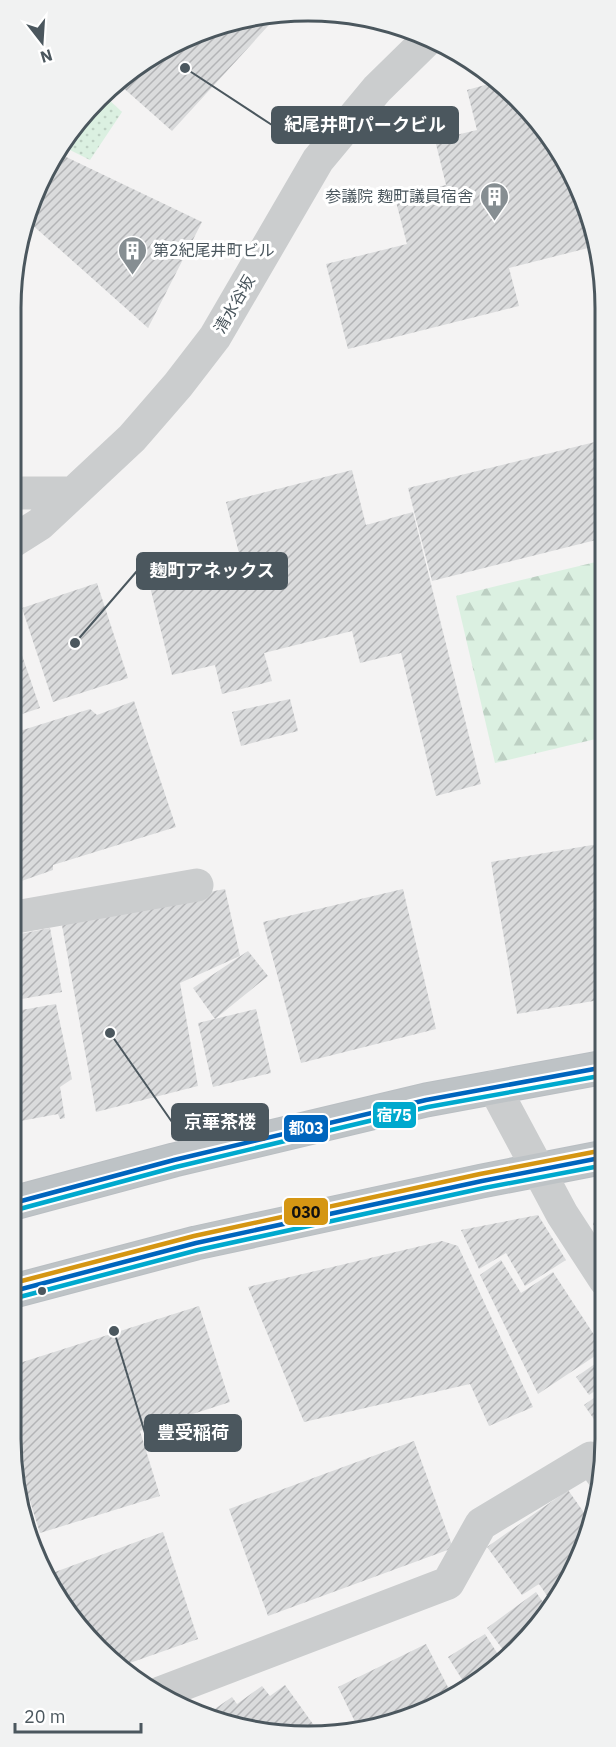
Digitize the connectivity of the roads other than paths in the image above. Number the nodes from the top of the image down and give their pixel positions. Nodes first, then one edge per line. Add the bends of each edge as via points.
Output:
1 (422, 45) edge
2 (21, 493) edge
3 (73, 494) junction
4 (21, 536) edge
5 (197, 885) dead end
6 (21, 916) edge
7 (595, 1069) edge
8 (494, 1087) junction
9 (595, 1159) edge
10 (540, 1169) junction
11 (21, 1201) edge
12 (595, 1265) edge
13 (21, 1289) edge
14 (594, 1462) edge
15 (169, 1690) edge

1 - 3 street, 清水谷坂 via 376,89 318,160 215,337 178,385 132,438
2 - 3 street
3 - 4 street, 清水谷坂
5 - 6 street
7 - 8 highway
8 - 10 street
8 - 11 highway via 174,1160
9 - 10 highway
10 - 12 street via 562,1214
10 - 13 highway via 196,1243
14 - 15 street via 591,1458 481,1524 448,1583

